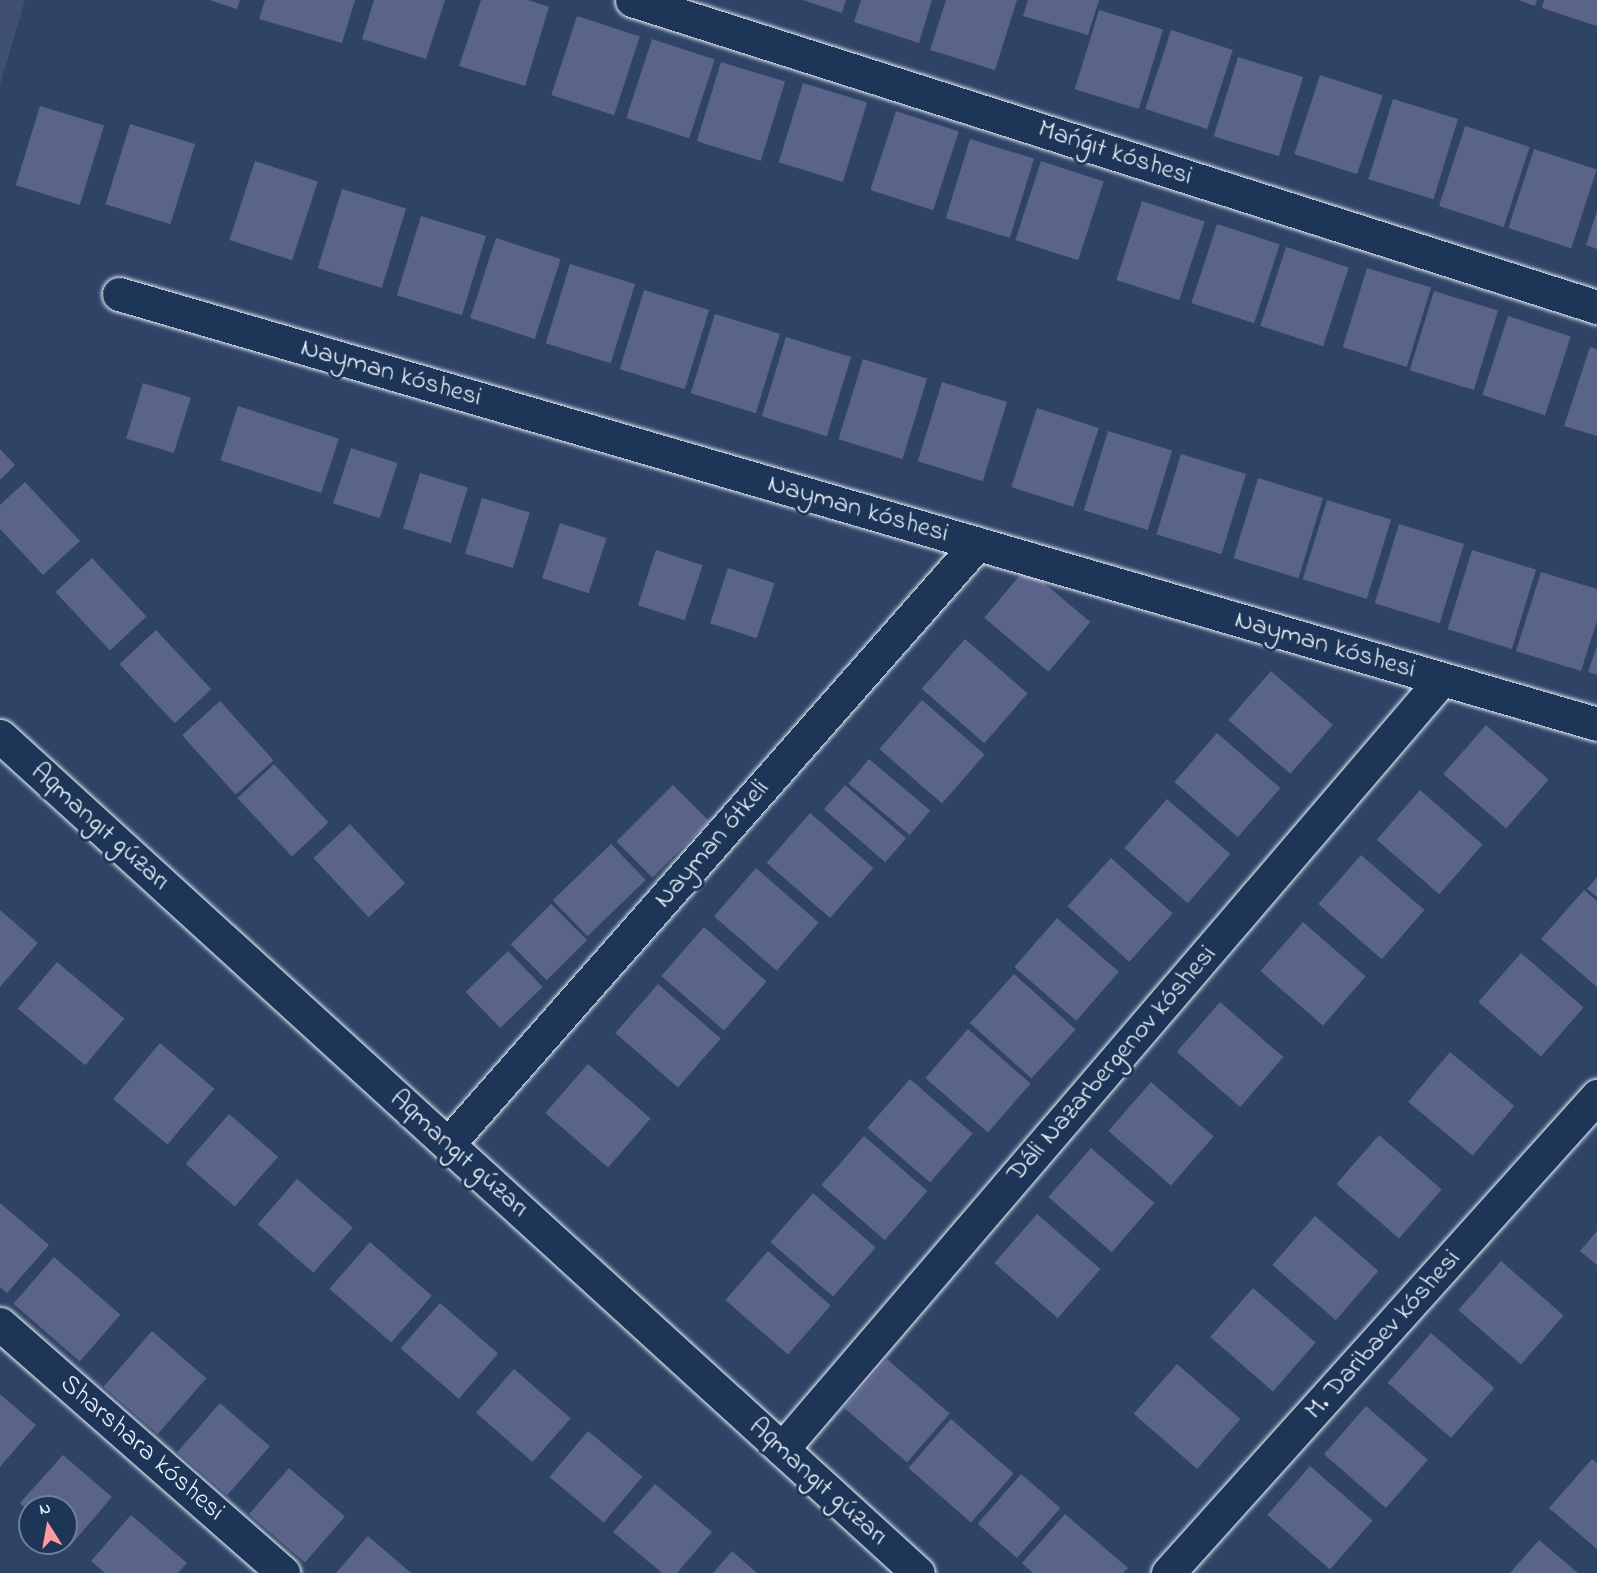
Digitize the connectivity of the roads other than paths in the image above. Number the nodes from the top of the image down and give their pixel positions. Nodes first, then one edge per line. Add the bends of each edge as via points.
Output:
1 (632, 0) edge
2 (119, 294) dead end
3 (1597, 307) edge
4 (977, 544) junction
5 (1442, 679) junction
6 (1597, 724) edge
7 (0, 736) edge
8 (1595, 1103) edge
9 (448, 1144) junction
10 (0, 1324) edge
11 (782, 1449) junction
12 (283, 1573) edge
13 (918, 1573) edge
14 (1168, 1573) edge

1 - 3 street, Mańǵıt kóshesi
2 - 4 street, Nayman kóshesi
4 - 5 street, Nayman kóshesi
4 - 9 street, Nayman ótkeli
5 - 6 street, Nayman kóshesi
5 - 11 street, Dáli Nazarbergenov kóshesi
7 - 9 street, Aqmangıt gúzarı
8 - 14 street, M. Daribaev kóshesi
9 - 11 street, Aqmangıt gúzarı
10 - 12 street, Sharshara kóshesi
11 - 13 street, Aqmangıt gúzarı

